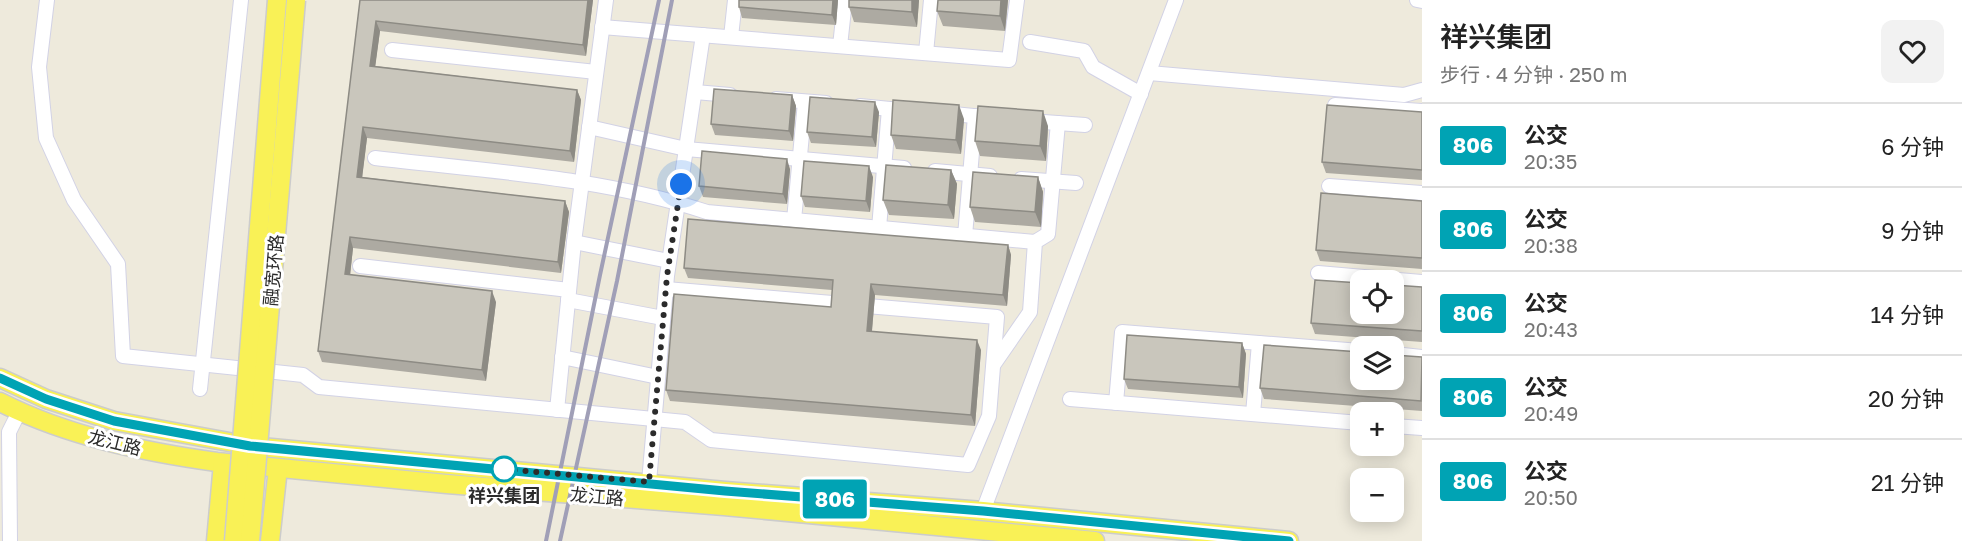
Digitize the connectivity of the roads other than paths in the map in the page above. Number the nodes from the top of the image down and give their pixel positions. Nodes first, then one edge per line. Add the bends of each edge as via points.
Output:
1 (46, 0) edge
2 (241, 0) edge
3 (277, 0) edge
4 (296, 0) edge
5 (606, 0) edge
6 (735, 0) edge
7 (845, 0) edge
8 (932, 0) edge
9 (1017, 0) edge
10 (1176, 0) edge
11 (1417, 0) edge
12 (1422, 1) edge
13 (602, 27) junction
14 (703, 35) junction
15 (731, 37) junction
16 (1030, 42) dead end
17 (840, 46) junction
18 (392, 50) dead end
19 (926, 53) junction
20 (596, 72) junction
21 (1149, 73) junction
22 (1422, 90) edge
23 (695, 92) junction
24 (1141, 94) junction
25 (739, 96) edge
26 (761, 98) edge
27 (805, 102) junction
28 (1335, 105) edge
29 (889, 109) junction
30 (1422, 111) edge
31 (975, 116) junction
32 (1058, 123) junction
33 (1085, 125) dead end
34 (589, 127) junction
35 (686, 149) junction
36 (375, 158) dead end
37 (800, 159) junction
38 (884, 166) junction
39 (970, 174) junction
40 (1053, 181) junction
41 (582, 182) junction
42 (1076, 183) dead end
43 (1329, 186) dead end
44 (1422, 193) edge
45 (678, 202) junction
46 (794, 220) junction
47 (879, 228) junction
48 (965, 236) junction
49 (574, 242) junction
50 (1035, 242) junction
51 (669, 261) junction
52 (360, 266) dead end
53 (1318, 273) dead end
54 (1422, 282) edge
55 (666, 289) junction
56 (568, 295) junction
57 (663, 318) junction
58 (1259, 343) junction
59 (1350, 350) edge
60 (1404, 355) edge
61 (562, 357) junction
62 (1422, 357) edge
63 (202, 364) junction
64 (993, 365) junction
65 (658, 377) junction
66 (0, 378) edge
67 (200, 389) dead end
68 (1070, 399) dead end
69 (0, 402) edge
70 (1116, 403) junction
71 (557, 410) junction
72 (19, 412) junction
73 (1253, 414) junction
74 (655, 419) junction
75 (1350, 422) edge
76 (1404, 427) edge
77 (1422, 428) edge
78 (223, 463) junction
79 (278, 468) junction
80 (649, 482) junction
81 (983, 511) junction
82 (10, 541) edge
83 (216, 541) edge
84 (234, 541) edge
85 (250, 541) edge
86 (270, 541) edge
87 (1095, 541) edge
88 (1289, 541) edge

1 - 63 street via 39,67 46,138 74,200 118,264 123,356
2 - 63 street
3 - 84 main road, 融宽环路, bridge
4 - 85 main road, 融宽环路, bridge
5 - 13 street
6 - 15 street
7 - 17 street
8 - 19 street
9 - 19 street via 1009,60
10 - 21 street
11 - 12 street
13 - 14 street
13 - 20 street
14 - 15 street
14 - 23 street
15 - 17 street
16 - 24 street via 1084,51 1093,67
17 - 19 street
18 - 20 street
20 - 34 street
21 - 22 street via 1404,95
21 - 24 street
23 - 25 street
23 - 35 street
24 - 81 street
26 - 27 street
27 - 29 street
27 - 37 street
28 - 30 street
29 - 31 street
29 - 38 street
31 - 32 street
31 - 39 street
32 - 33 street
32 - 40 street
34 - 35 street
34 - 41 street
35 - 37 street
35 - 45 street
36 - 41 street
37 - 38 street
37 - 46 street
38 - 39 street
38 - 47 street
39 - 40 street
39 - 48 street
40 - 42 street
40 - 50 street via 1048,234
41 - 45 street
41 - 49 street
43 - 44 street
45 - 46 street via 707,212
45 - 51 street
46 - 47 street
47 - 48 street
48 - 50 street
49 - 51 street
49 - 56 street
50 - 64 street via 1029,312
51 - 55 street
52 - 56 street
53 - 54 street
55 - 57 street
55 - 64 street via 997,317
56 - 57 street
56 - 61 street
57 - 65 street
58 - 59 street
58 - 70 street via 1122,332
58 - 73 street
60 - 62 street
61 - 65 street
61 - 71 street
63 - 67 street
63 - 71 street via 303,375 319,387
64 - 74 street via 989,416 968,465 711,440 685,422
65 - 74 street
66 - 80 main road, 龙江路 via 87,414 217,441
68 - 70 street
69 - 72 main road, 龙江路
70 - 73 street
71 - 74 street
72 - 78 main road, 龙江路 via 124,445
72 - 82 street via 9,432
73 - 75 street
74 - 80 street
76 - 77 street
78 - 79 main road, 龙江路
78 - 83 main road
79 - 86 main road
79 - 87 main road, 龙江路
80 - 81 main road, 龙江路
81 - 88 main road, 龙江路

